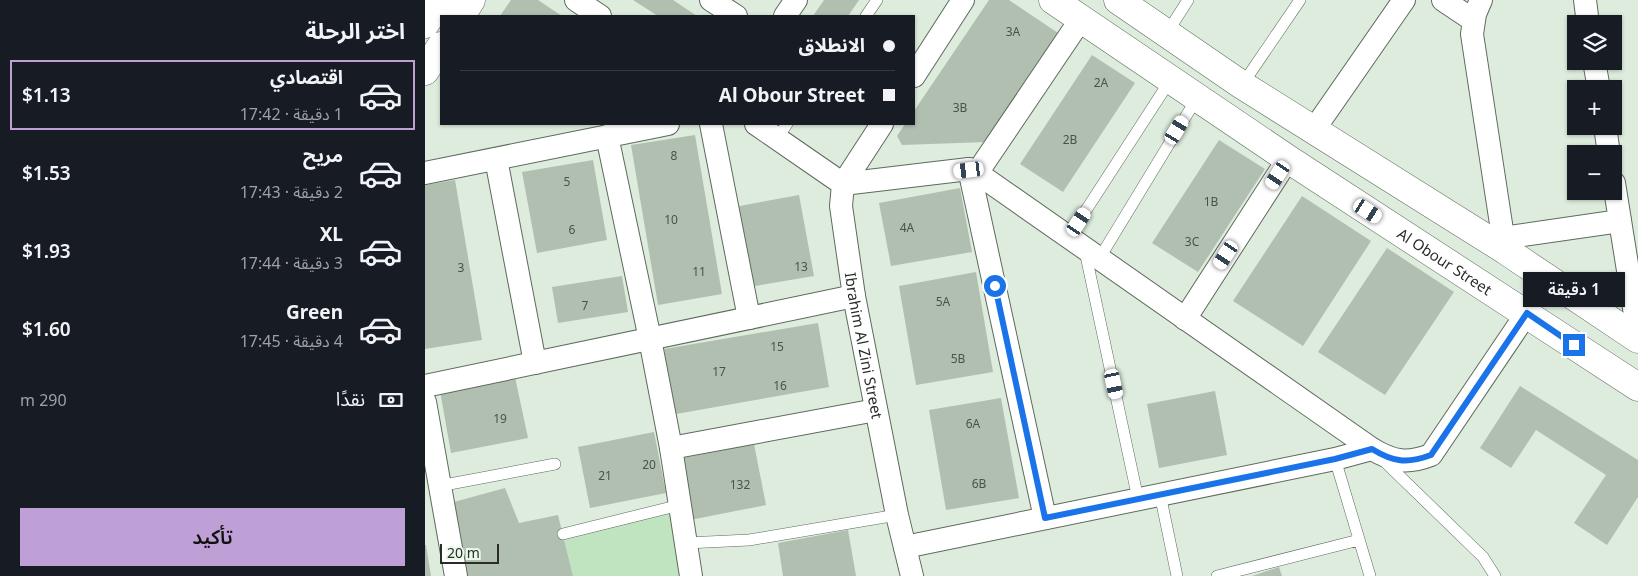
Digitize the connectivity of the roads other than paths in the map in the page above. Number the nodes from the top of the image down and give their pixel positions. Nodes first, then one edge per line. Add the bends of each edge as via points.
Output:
1 (441, 0) edge
2 (471, 0) edge
3 (576, 0) edge
4 (711, 0) edge
5 (796, 0) edge
6 (877, 0) edge
7 (963, 0) edge
8 (1053, 0) edge
9 (1118, 0) edge
10 (1189, 0) edge
11 (1300, 0) edge
12 (1404, 0) edge
13 (1443, 0) edge
14 (1585, 0) edge
15 (1477, 10) edge
16 (462, 15) edge
17 (598, 15) edge
18 (734, 15) edge
19 (786, 15) edge
20 (866, 15) edge
21 (1587, 15) edge
22 (1081, 19) junction
23 (425, 24) edge
24 (1167, 33) junction
25 (440, 48) edge
26 (425, 70) edge
27 (915, 74) edge
28 (1171, 79) junction
29 (1241, 86) junction
30 (1197, 98) junction
31 (663, 125) edge
32 (711, 125) edge
33 (760, 125) edge
34 (882, 125) edge
35 (782, 131) edge
36 (1313, 131) junction
37 (607, 136) junction
38 (496, 159) junction
39 (1288, 159) junction
40 (973, 171) junction
41 (425, 173) edge
42 (843, 184) junction
43 (1617, 200) edge
44 (1620, 222) junction
45 (1504, 244) junction
46 (1084, 249) junction
47 (854, 296) junction
48 (1527, 313) junction
49 (749, 318) junction
50 (1185, 319) junction
51 (1638, 333) edge
52 (1638, 338) edge
53 (650, 339) junction
54 (535, 363) junction
55 (425, 386) edge
56 (1638, 387) edge
57 (425, 402) edge
58 (876, 410) junction
59 (671, 448) junction
60 (1372, 449) junction
61 (1335, 459) junction
62 (555, 464) dead end
63 (1160, 494) junction
64 (1139, 499) junction
65 (436, 500) edge
66 (679, 505) junction
67 (897, 515) junction
68 (1045, 518) junction
69 (563, 534) dead end
70 (1359, 540) junction
71 (686, 544) junction
72 (905, 547) junction
73 (456, 576) edge
74 (691, 576) edge
75 (912, 576) edge
76 (1177, 576) edge
77 (1217, 576) edge
78 (1370, 576) edge
79 (1495, 576) edge

1 - 23 street
2 - 16 street
3 - 17 street
4 - 18 street
5 - 19 street
6 - 20 lane
7 - 27 street
8 - 22 street, Al Obour Street
9 - 24 street
10 - 24 lane
11 - 29 lane
12 - 36 street
13 - 15 street
14 - 21 street
15 - 45 street via 1473,41
22 - 28 street, Al Obour Street
22 - 40 street
24 - 29 street
25 - 26 street
28 - 30 street, Al Obour Street
28 - 46 lane
29 - 36 street
30 - 39 street, Al Obour Street
30 - 46 lane
31 - 37 street
32 - 49 street
33 - 35 street
34 - 42 street
35 - 42 street
36 - 45 street
37 - 38 street
37 - 53 street
38 - 41 street
38 - 54 street
39 - 48 street, Al Obour Street
39 - 50 street
40 - 42 street
40 - 46 street
40 - 68 street
42 - 47 street, Ibrahim Al Zini Street via 841,206
43 - 44 street
44 - 45 street
44 - 51 street
45 - 52 street
46 - 50 street
46 - 64 lane
47 - 49 street
47 - 58 street, Ibrahim Al Zini Street
48 - 56 street, Al Obour Street
48 - 60 street via 1431,455 1400,461
49 - 53 street
50 - 60 street
53 - 54 street
53 - 59 street
54 - 55 street
57 - 65 street
58 - 59 street
58 - 67 street, Ibrahim Al Zini Street
59 - 66 street
60 - 61 street
60 - 79 lane via 1483,557
61 - 63 street
61 - 70 lane
62 - 65 lane
63 - 64 street
63 - 76 lane
64 - 68 street
65 - 73 street
66 - 69 lane
66 - 71 street
67 - 71 lane via 749,540
67 - 72 street, Ibrahim Al Zini Street
68 - 72 street
70 - 77 lane
70 - 78 lane
71 - 74 street
72 - 75 street, Ibrahim Al Zini Street

